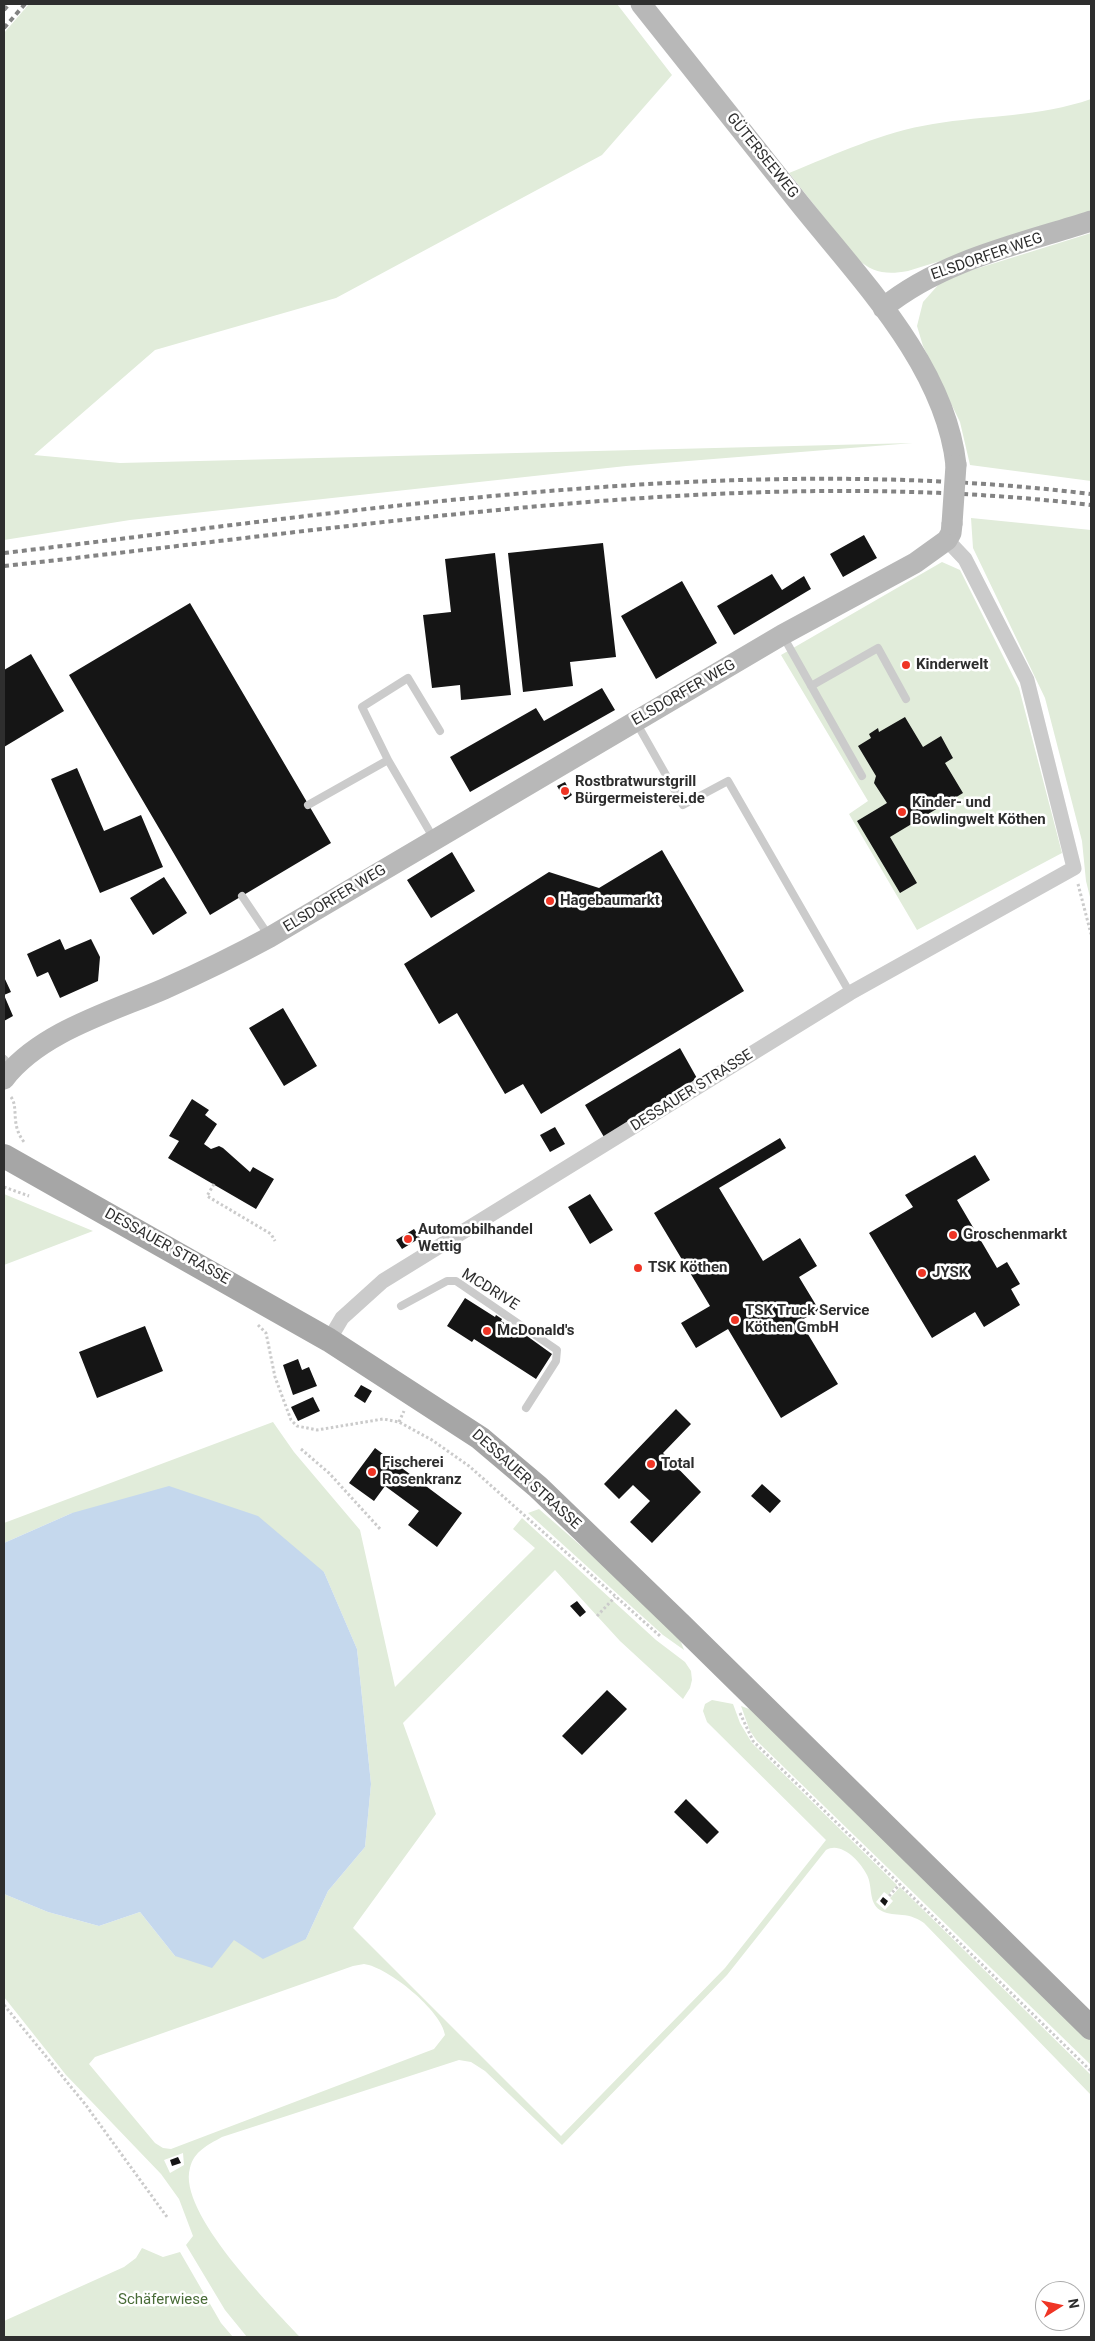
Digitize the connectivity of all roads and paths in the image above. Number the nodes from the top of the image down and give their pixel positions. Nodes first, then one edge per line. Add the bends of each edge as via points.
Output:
1 (640, 4) edge
2 (1091, 221) edge
3 (882, 308) junction
4 (949, 532) junction
5 (782, 635) junction
6 (811, 686) junction
7 (906, 699) dead end
8 (635, 721) junction
9 (440, 731) dead end
10 (388, 760) junction
11 (862, 776) dead end
12 (308, 805) dead end
13 (434, 839) junction
14 (1074, 868) junction
15 (242, 896) dead end
16 (1091, 934) edge
17 (270, 937) junction
18 (850, 994) junction
19 (7, 1069) edge
20 (4, 1156) edge
21 (214, 1184) dead end
22 (4, 1187) edge
23 (31, 1197) dead end
24 (275, 1241) dead end
25 (400, 1306) dead end
26 (256, 1324) dead end
27 (330, 1340) junction
28 (526, 1408) dead end
29 (301, 1449) dead end
30 (381, 1530) dead end
31 (615, 1596) junction
32 (597, 1616) dead end
33 (661, 1637) dead end
34 (738, 1709) dead end
35 (900, 1884) junction
36 (889, 1896) dead end
37 (4, 2005) edge
38 (1091, 2028) edge
39 (1091, 2071) edge
40 (167, 2218) dead end

1 - 3 street, GÜTERSEEWEG
2 - 3 street, ELSDORFER WEG via 938,272 913,285
3 - 4 street, bridge via 911,347 949,427 956,465
4 - 5 street, ELSDORFER WEG via 931,553
4 - 14 street via 1026,680
5 - 6 lane
5 - 8 street, ELSDORFER WEG
6 - 7 lane via 878,648
6 - 11 lane
8 - 13 street, ELSDORFER WEG
8 - 18 lane via 683,805 728,780
9 - 10 lane via 408,678 362,707
10 - 12 lane
10 - 13 lane
13 - 17 street, ELSDORFER WEG
14 - 16 path
14 - 18 street, DESSAUER STRASSE
15 - 17 lane
17 - 19 street, ELSDORFER WEG via 212,968 38,1046
18 - 27 street, DESSAUER STRASSE via 382,1281 342,1318
20 - 27 main road, DESSAUER STRASSE
21 - 24 path via 207,1196 271,1234
22 - 23 path
25 - 28 lane, MCDRIVE via 447,1281 456,1282 558,1350 556,1361
26 - 31 path via 266,1333 275,1377 290,1420 297,1426 317,1430 383,1419 408,1426 469,1466
27 - 38 main road, DESSAUER STRASSE via 480,1438 538,1487
29 - 30 path
31 - 32 path
31 - 33 path
34 - 35 path via 753,1741
35 - 36 path
35 - 39 path
37 - 40 path via 86,2104

